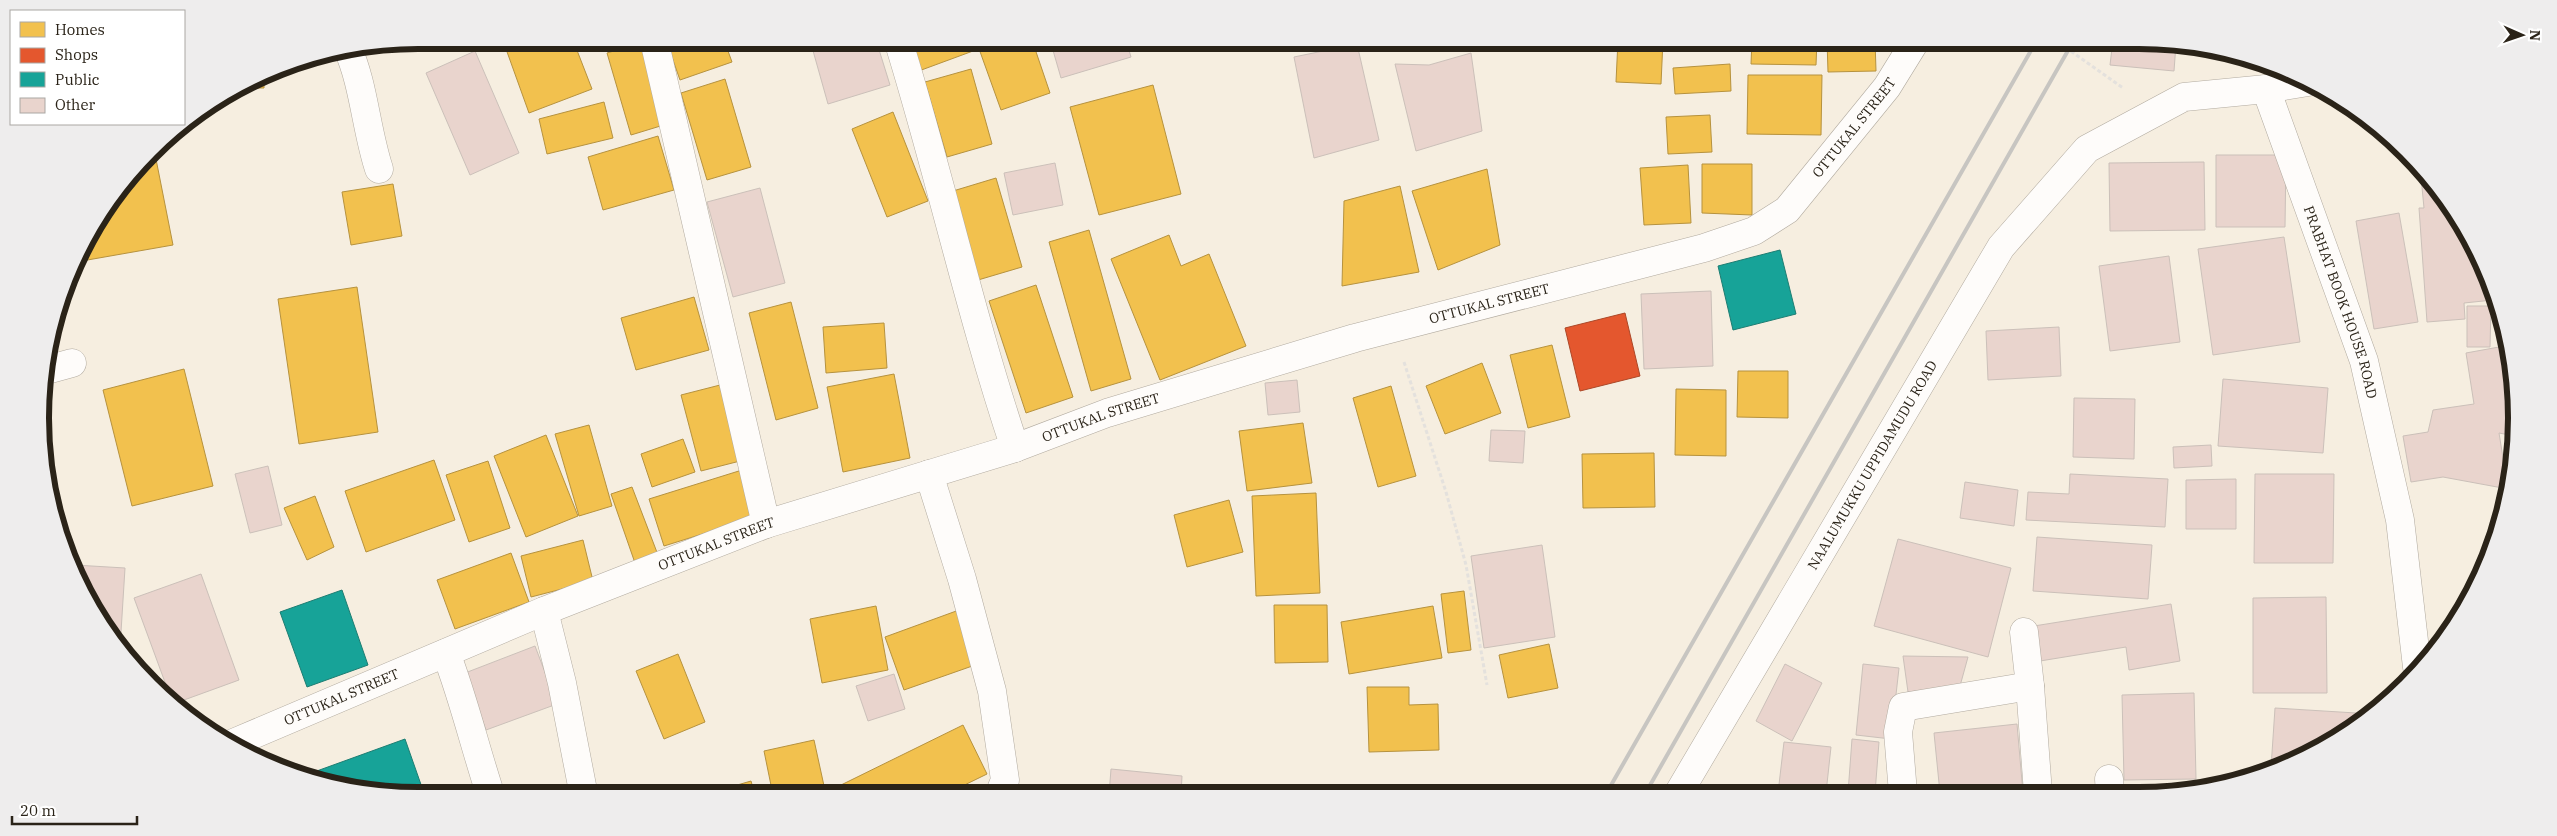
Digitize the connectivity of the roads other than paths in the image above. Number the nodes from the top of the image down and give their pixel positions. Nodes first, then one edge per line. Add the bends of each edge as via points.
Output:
1 (656, 49) edge
2 (901, 49) edge
3 (1911, 49) edge
4 (349, 55) edge
5 (2296, 84) edge
6 (2266, 89) junction
7 (379, 169) dead end
8 (72, 363) dead end
9 (52, 368) edge
10 (1015, 448) junction
11 (929, 474) junction
12 (766, 524) junction
13 (544, 611) junction
14 (2024, 632) dead end
15 (446, 653) junction
16 (2417, 661) edge
17 (2030, 686) junction
18 (239, 741) edge
19 (488, 787) edge
20 (582, 787) edge
21 (1002, 787) edge
22 (1682, 787) edge
23 (1903, 787) edge
24 (2038, 787) edge

1 - 12 street
2 - 10 street via 994,386
3 - 10 street, OTTUKAL STREET via 1887,87 1787,210 1754,231 1704,248 1393,328 1107,413
4 - 7 street
5 - 6 street
6 - 16 street, PRABHAT BOOK HOUSE ROAD via 2364,361 2400,520
6 - 22 street, NAALUMUKKU UPPIDAMUDU ROAD via 2184,97 2087,149 2000,247
8 - 9 street
10 - 11 street, OTTUKAL STREET
11 - 12 street, OTTUKAL STREET
11 - 21 street via 992,691 1005,780
12 - 13 street, OTTUKAL STREET
13 - 15 street, OTTUKAL STREET
13 - 20 street
14 - 17 street
15 - 18 street, OTTUKAL STREET
15 - 19 street via 461,691
17 - 23 street via 1903,707 1898,732
17 - 24 street

